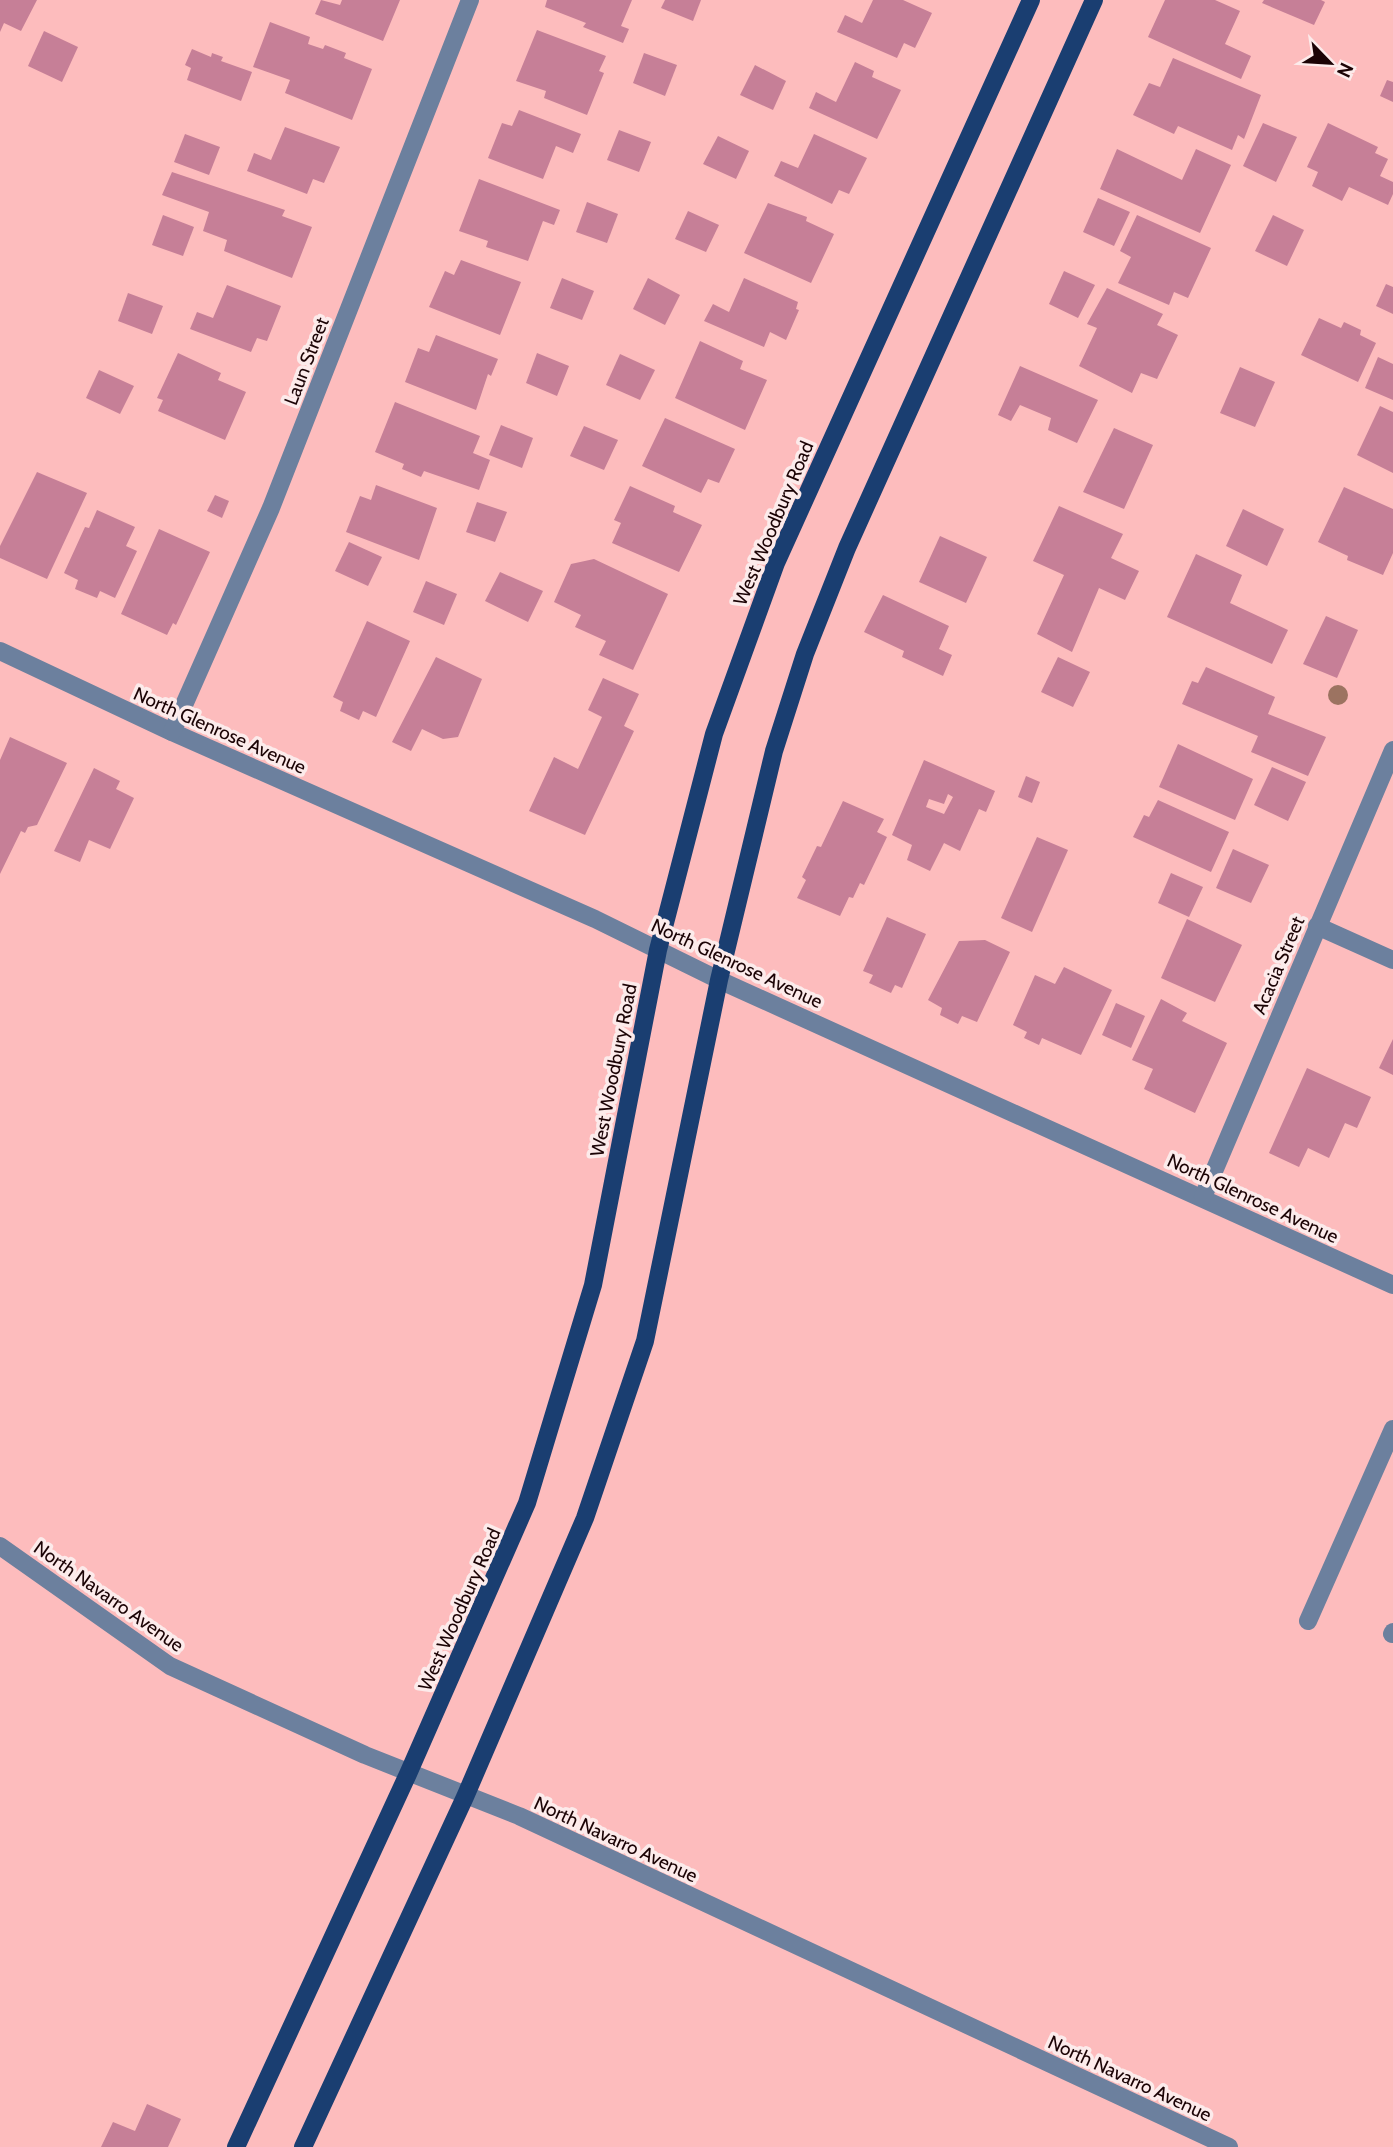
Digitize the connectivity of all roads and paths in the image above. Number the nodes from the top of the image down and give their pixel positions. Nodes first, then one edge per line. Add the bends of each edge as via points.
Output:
1 (470, 0) edge
2 (1031, 0) edge
3 (1094, 0) edge
4 (0, 651) edge
5 (172, 732) junction
6 (1393, 750) edge
7 (1317, 926) junction
8 (658, 950) junction
9 (1393, 960) edge
10 (719, 979) junction
11 (1203, 1197) junction
12 (1393, 1285) edge
13 (1393, 1429) edge
14 (0, 1546) edge
15 (1308, 1621) dead end
16 (408, 1774) junction
17 (465, 1797) junction
18 (236, 2147) edge
19 (303, 2147) edge
20 (1229, 2147) edge

1 - 5 street, Laun Street via 271,508
2 - 8 main road, West Woodbury Road via 776,563 714,734
3 - 10 main road via 847,548 805,654 774,751
4 - 5 street, North Glenrose Avenue
5 - 8 street, North Glenrose Avenue
6 - 7 street, Acacia Street
7 - 9 street
7 - 11 street, Acacia Street
8 - 10 street, North Glenrose Avenue
8 - 16 main road, West Woodbury Road via 586,1310 527,1503
10 - 11 street, North Glenrose Avenue
10 - 17 main road via 645,1341 585,1518
11 - 12 street, North Glenrose Avenue
13 - 15 street
14 - 16 street, North Navarro Avenue via 170,1666
16 - 17 street, North Navarro Avenue
16 - 18 main road, West Woodbury Road
17 - 19 main road
17 - 20 street, North Navarro Avenue via 519,1816

